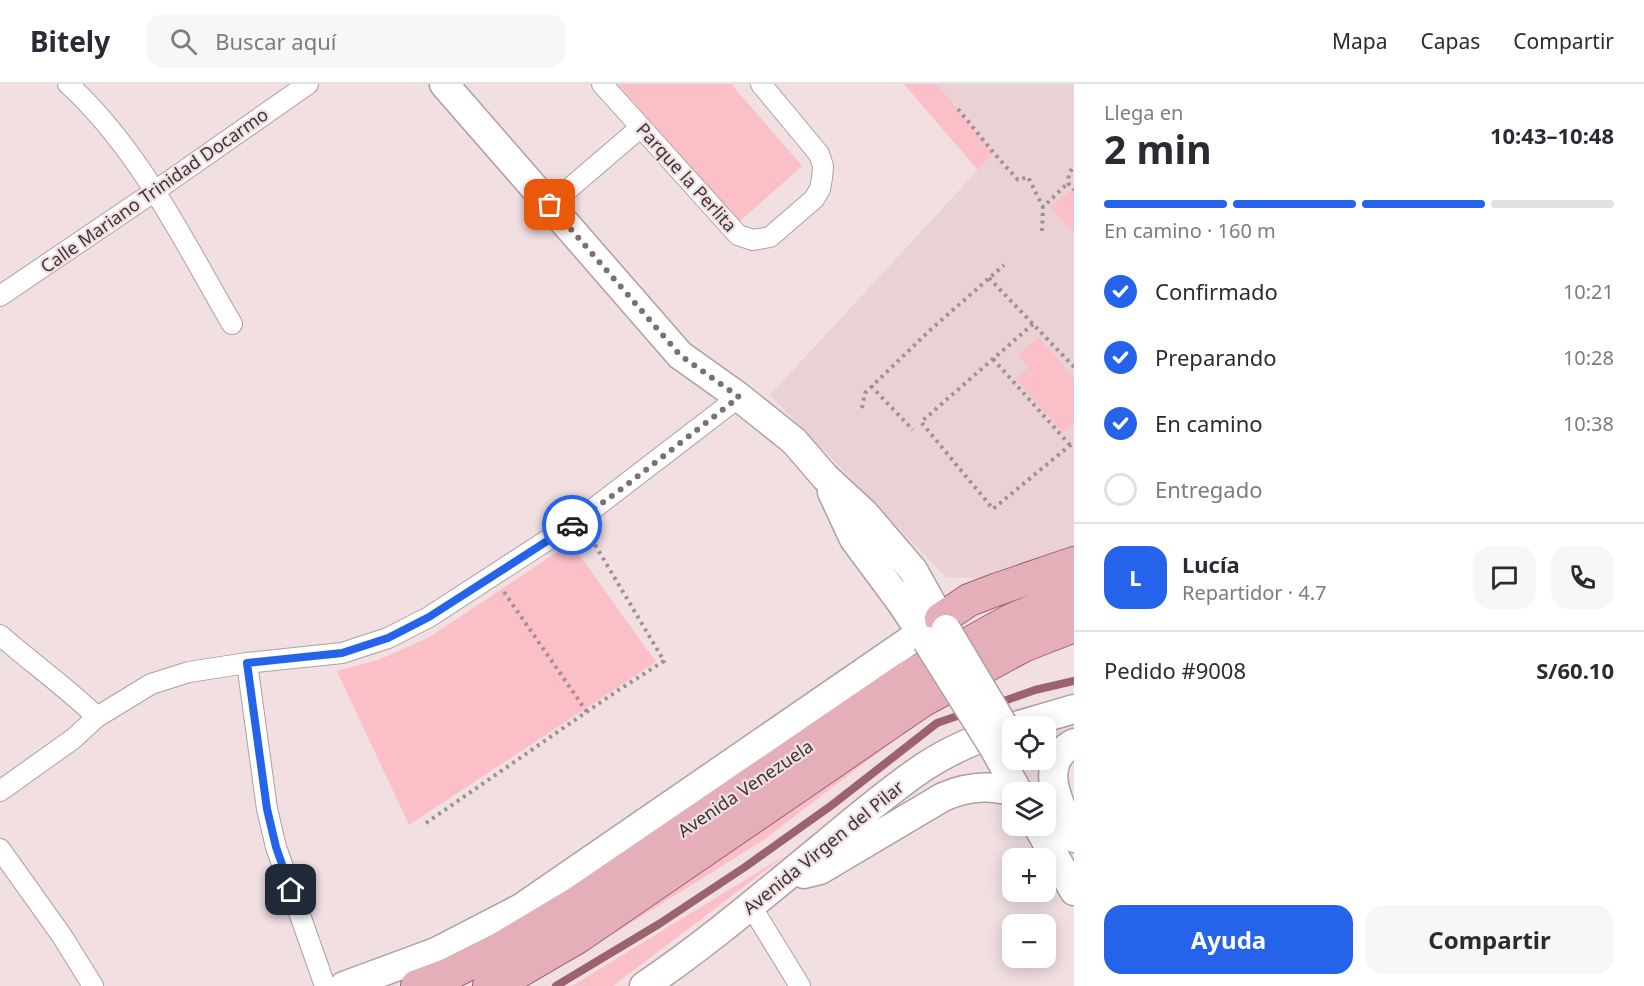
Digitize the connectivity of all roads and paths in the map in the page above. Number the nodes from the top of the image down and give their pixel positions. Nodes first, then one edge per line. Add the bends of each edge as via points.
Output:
1 (68, 84) edge
2 (308, 84) edge
3 (444, 84) edge
4 (602, 84) edge
5 (761, 84) edge
6 (958, 109) dead end
7 (641, 127) junction
8 (1072, 169) dead end
9 (1068, 183) junction
10 (1074, 190) edge
11 (155, 191) junction
12 (550, 205) junction
13 (1043, 207) junction
14 (1042, 231) dead end
15 (1004, 265) dead end
16 (989, 278) junction
17 (0, 296) edge
18 (232, 324) dead end
19 (1033, 324) junction
20 (993, 360) junction
21 (1074, 368) edge
22 (871, 386) junction
23 (739, 397) junction
24 (862, 408) dead end
25 (913, 430) dead end
26 (1072, 444) edge
27 (580, 519) junction
28 (1074, 563) edge
29 (494, 576) junction
30 (1074, 594) edge
31 (1074, 626) edge
32 (934, 630) junction
33 (0, 635) edge
34 (247, 663) junction
35 (1074, 709) edge
36 (587, 712) junction
37 (98, 717) junction
38 (1056, 718) edge
39 (1002, 726) edge
40 (1002, 741) edge
41 (1074, 743) edge
42 (1002, 789) edge
43 (0, 791) edge
44 (1056, 820) edge
45 (426, 823) dead end
46 (1043, 836) edge
47 (1074, 838) edge
48 (0, 849) edge
49 (1074, 854) edge
50 (782, 880) junction
51 (1074, 891) edge
52 (751, 906) junction
53 (93, 986) edge
54 (325, 986) edge
55 (344, 986) edge
56 (417, 986) edge
57 (489, 986) edge
58 (644, 986) edge
59 (800, 986) edge

1 - 11 street via 136,161
2 - 11 street, Calle Mariano Trinidad Docarmo
3 - 12 main road
4 - 7 street, Parque la Perlita
5 - 7 street, Parque la Perlita via 819,154 823,166 820,189 814,199 770,237 753,240 738,235
6 - 13 path via 1018,180 1028,177
7 - 12 street
8 - 9 path
9 - 10 path
9 - 13 path
11 - 17 street, Calle Mariano Trinidad Docarmo
11 - 18 street
12 - 23 main road via 680,355
13 - 14 path
15 - 16 path
16 - 19 path
16 - 22 path
19 - 20 path
19 - 21 path
20 - 26 path
20 - 26 path via 921,422 993,510
22 - 24 path
22 - 25 path
23 - 27 street
23 - 32 main road via 794,441 913,570
27 - 29 street
27 - 36 path via 664,661
28 - 32 main road via 969,600
29 - 34 street via 388,638 342,653
29 - 36 path
30 - 56 main road, Avenida Venezuela via 1011,620 908,677 578,902 501,948
31 - 57 main road, Avenida Venezuela via 1023,646 922,701 578,938
32 - 39 main road, bridge
32 - 55 main road, Avenida Venezuela via 521,908 436,952
33 - 37 street
34 - 37 street via 189,672 151,684
34 - 54 street via 276,847
35 - 38 main road, Avenida Virgen del Pilar
36 - 45 path
37 - 43 street via 74,739
40 - 50 main road, Avenida Virgen del Pilar via 963,746 925,766
41 - 47 main road via 1057,758 1052,779
42 - 50 main road via 979,787 943,797 820,870
44 - 49 main road
46 - 51 main road
48 - 53 street
50 - 52 main road, Avenida Virgen del Pilar
52 - 58 main road, Avenida Virgen del Pilar
52 - 59 street

